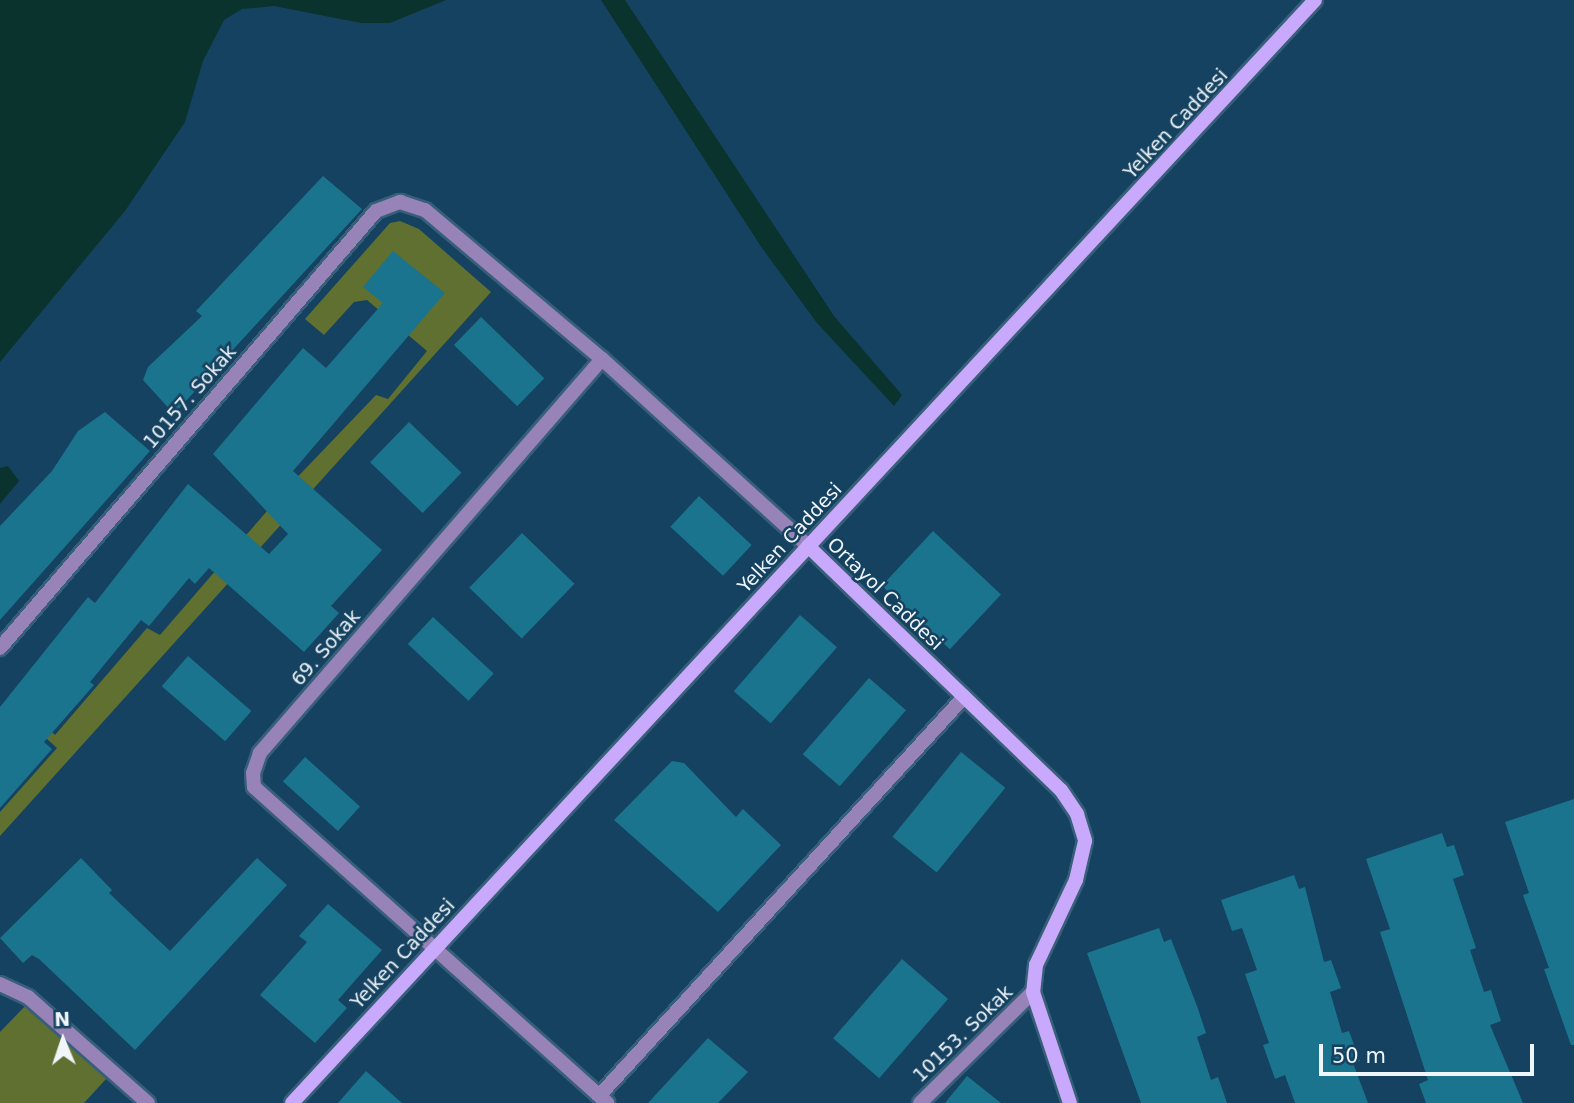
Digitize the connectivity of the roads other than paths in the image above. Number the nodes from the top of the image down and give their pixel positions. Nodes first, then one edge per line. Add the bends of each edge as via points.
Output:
1 (1315, 0) edge
2 (425, 210) joint
3 (602, 359) junction
4 (808, 546) junction
5 (0, 648) edge
6 (964, 697) junction
7 (431, 951) junction
8 (0, 984) edge
9 (1033, 992) junction
10 (603, 1099) edge
11 (148, 1103) edge
12 (292, 1103) edge
13 (920, 1103) edge
14 (1070, 1103) edge

1 - 4 street, Yelken Caddesi
2 - 3 street, Ortayol Caddesi
2 - 5 street, 10157. Sokak via 401,202 376,211
3 - 4 street, Ortayol Caddesi
3 - 7 street, 69. Sokak via 260,753 253,773 254,787
4 - 6 street, Ortayol Caddesi
4 - 7 street, Yelken Caddesi
6 - 9 street, Ortayol Caddesi via 1061,790 1085,841 1076,880 1036,965
6 - 10 street
7 - 10 street, 69. Sokak
7 - 12 street, Yelken Caddesi
8 - 11 street via 28,997
9 - 13 street, 10153. Sokak
9 - 14 street, Ortayol Caddesi

